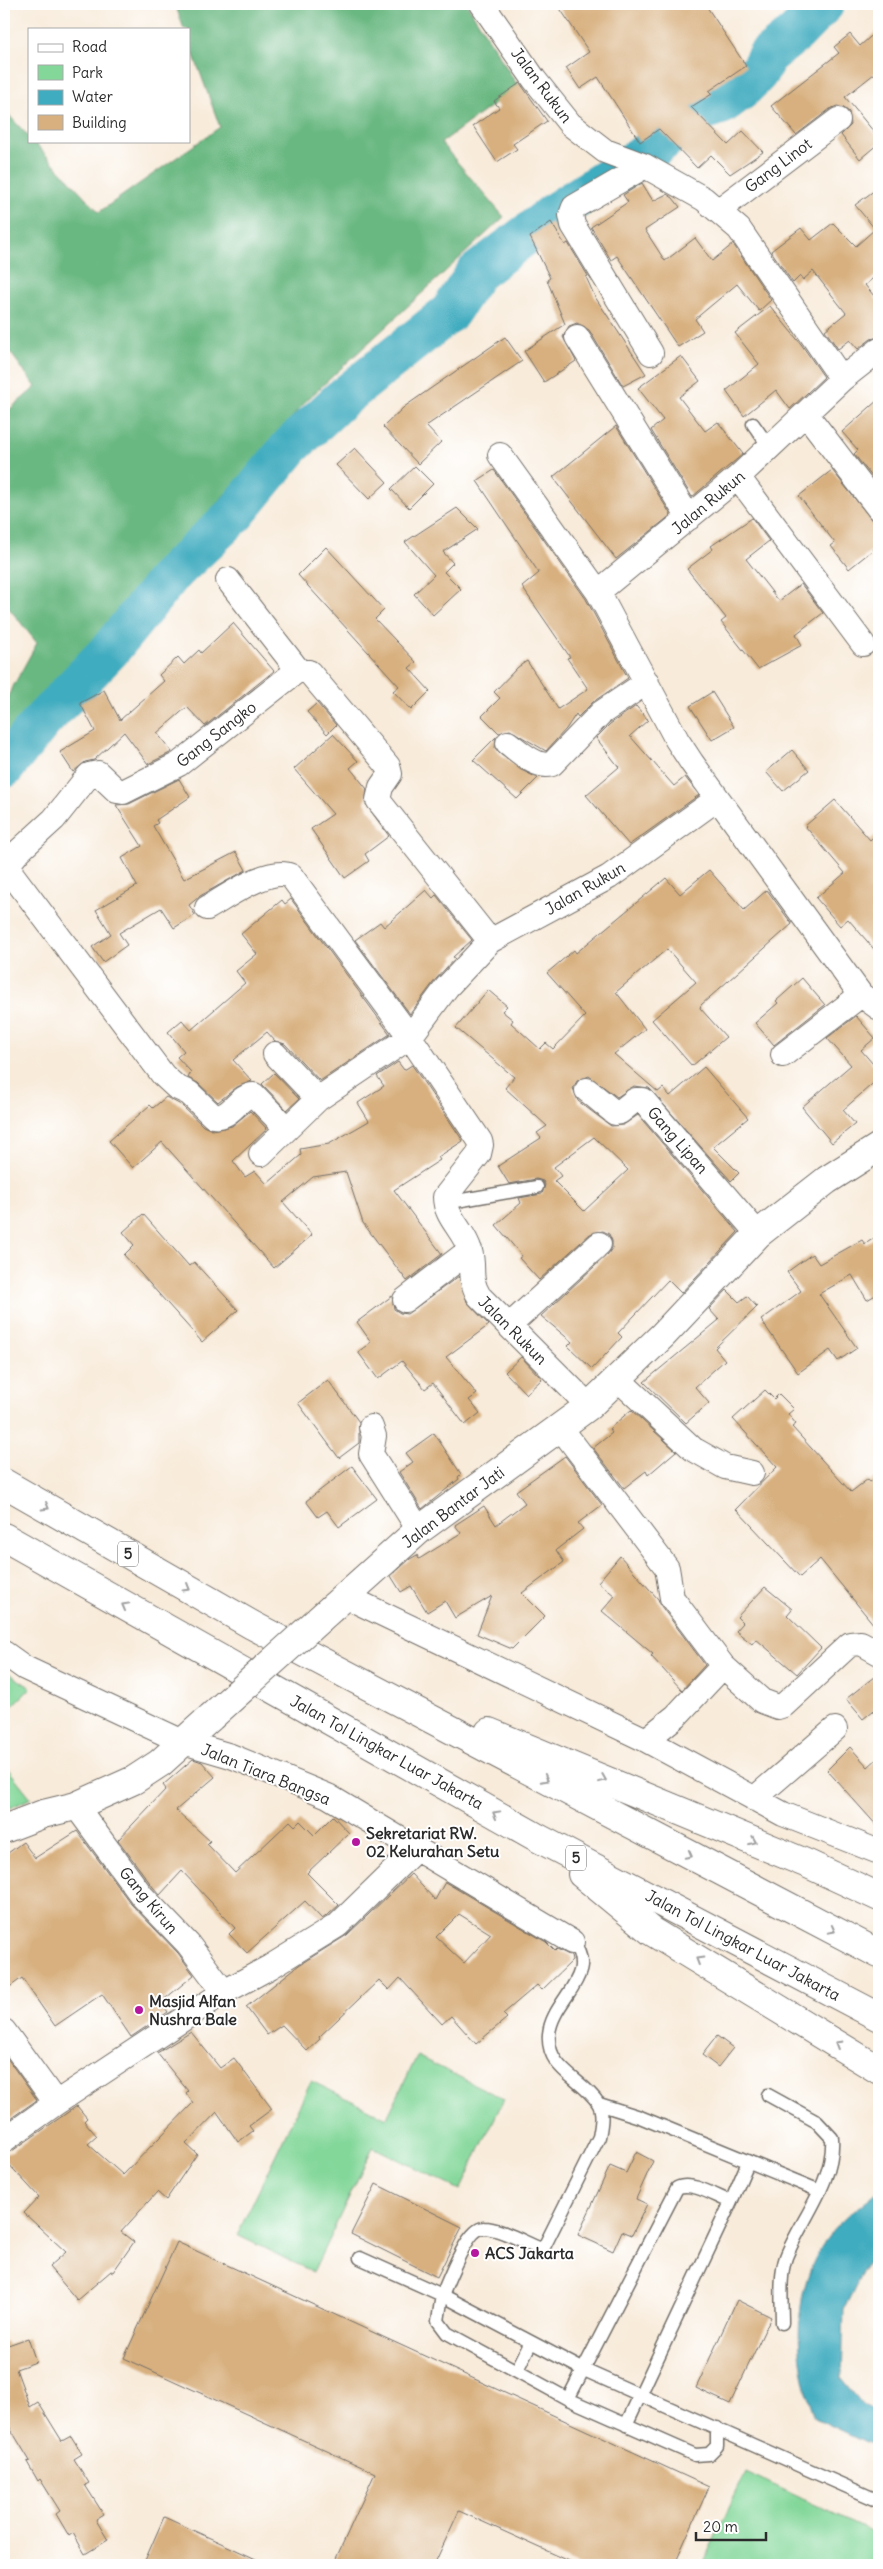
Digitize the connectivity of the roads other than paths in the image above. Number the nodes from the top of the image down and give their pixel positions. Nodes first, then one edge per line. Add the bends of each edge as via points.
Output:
1 (482, 4) edge
2 (838, 120) dead end
3 (641, 164) junction
4 (719, 210) junction
5 (577, 337) dead end
6 (879, 350) edge
7 (651, 353) dead end
8 (842, 379) junction
9 (807, 415) junction
10 (752, 424) dead end
11 (770, 448) junction
12 (500, 455) dead end
13 (738, 477) junction
14 (879, 509) edge
15 (689, 518) junction
16 (228, 580) dead end
17 (598, 592) junction
18 (863, 644) dead end
19 (298, 670) junction
20 (647, 682) junction
21 (508, 743) dead end
22 (717, 799) junction
23 (207, 908) dead end
24 (490, 941) junction
25 (870, 1001) edge
26 (410, 1037) junction
27 (275, 1054) dead end
28 (783, 1055) dead end
29 (587, 1090) dead end
30 (318, 1099) junction
31 (287, 1129) junction
32 (879, 1147) edge
33 (261, 1154) dead end
34 (537, 1188) dead end
35 (445, 1203) junction
36 (758, 1234) junction
37 (599, 1244) dead end
38 (470, 1250) junction
39 (405, 1300) dead end
40 (509, 1326) junction
41 (618, 1379) junction
42 (589, 1406) junction
43 (371, 1427) dead end
44 (560, 1427) junction
45 (752, 1473) dead end
46 (4, 1482) edge
47 (419, 1530) junction
48 (4, 1537) edge
49 (339, 1601) junction
50 (4, 1653) edge
51 (879, 1653) edge
52 (723, 1666) junction
53 (331, 1667) junction
54 (835, 1729) dead end
55 (646, 1740) junction
56 (183, 1742) junction
57 (754, 1799) junction
58 (76, 1806) junction
59 (4, 1829) edge
60 (538, 1838) junction
61 (415, 1850) junction
62 (879, 1852) edge
63 (879, 1897) edge
64 (572, 1942) joint
65 (879, 1954) edge
66 (224, 1992) junction
67 (879, 2017) edge
68 (4, 2031) edge
69 (879, 2070) edge
70 (768, 2095) dead end
71 (56, 2103) junction
72 (599, 2104) junction
73 (4, 2140) edge
74 (748, 2162) junction
75 (820, 2191) junction
76 (730, 2202) junction
77 (360, 2258) dead end
78 (442, 2295) junction
79 (782, 2323) dead end
80 (531, 2342) junction
81 (518, 2370) junction
82 (584, 2370) junction
83 (638, 2396) junction
84 (568, 2399) junction
85 (626, 2425) junction
86 (717, 2428) junction
87 (879, 2501) edge

1 - 3 street, Jalan Rukun via 570,124 605,151
2 - 4 street, Gang Linot
3 - 4 street, Jalan Rukun
3 - 7 street via 574,207 571,215 573,226
4 - 8 street, Jalan Rukun via 739,229
5 - 15 street
6 - 8 street, Jalan Rukun
8 - 9 street, Jalan Rukun
9 - 11 street, Jalan Rukun
9 - 14 street
10 - 11 lane
11 - 13 street, Jalan Rukun
12 - 17 street
13 - 15 street, Jalan Rukun
13 - 18 street
15 - 17 street, Jalan Rukun
16 - 19 street
17 - 20 street
19 - 24 street via 315,677 388,766 390,774 381,786 378,800
19 - 31 street, Gang Sangko via 179,764 123,792 98,773 89,775 54,819 18,851 10,862 9,870 169,1081 217,1117 254,1095
20 - 21 street via 601,713 552,764 546,766 535,762
20 - 22 street via 677,740
22 - 24 street, Jalan Rukun via 610,877
22 - 25 street
23 - 26 street via 266,876 285,873 291,876
24 - 26 street, Jalan Rukun via 447,987
25 - 28 street
26 - 30 street, Jalan Rukun
26 - 35 street via 481,1145 479,1154 447,1192
27 - 30 street
29 - 36 street, Gang Lipan via 615,1113 635,1100 643,1100
30 - 31 street, Jalan Rukun
31 - 33 street, Jalan Rukun
32 - 36 main road, Jalan Bantar Jati via 827,1180
34 - 35 lane
35 - 38 street, Jalan Rukun
36 - 41 main road, Jalan Bantar Jati
37 - 40 street
38 - 39 street
38 - 40 street, Jalan Rukun via 473,1287
40 - 42 street, Jalan Rukun
41 - 42 main road, Jalan Bantar Jati
41 - 45 street via 693,1449 725,1467
42 - 44 main road, Jalan Bantar Jati
43 - 47 street via 374,1436 371,1454
44 - 47 main road, Jalan Bantar Jati
44 - 52 street via 667,1568 672,1598
46 -> 53 main road, 5
47 - 49 main road, Jalan Bantar Jati
60 -> 48 main road, Jalan Tol Lingkar Luar Jakarta / 5
49 - 55 street
49 - 56 main road, Jalan Bantar Jati, bridge
50 - 56 street, Jalan Tiara Bangsa via 25,1668
51 - 52 street via 861,1643 850,1644 791,1700 778,1707 754,1696
52 - 55 street via 676,1716
53 -> 63 main road via 808,1864
53 -> 65 main road, 5
54 - 57 street
55 - 57 street
56 - 58 main road, Jalan Bantar Jati via 160,1764 141,1776
56 - 61 street, Jalan Tiara Bangsa via 230,1756 328,1796
57 - 62 street
58 - 59 main road, Jalan Bantar Jati
58 - 66 street, Gang Kirun via 142,1896 188,1944
60 - 67 main road, Jalan Tol Lingkar Luar Jakarta / 5
69 -> 60 main road via 651,1931
61 - 64 street, Jalan Tiara Bangsa
61 - 66 street via 338,1925
64 - 72 lane via 583,1960 582,1970 557,2010 549,2034 551,2055 558,2066
66 - 71 street
68 - 71 street
70 - 75 lane via 817,2122 830,2133 833,2146
71 - 73 street
72 - 74 lane via 640,2117
72 - 78 lane via 602,2122 599,2137 544,2247 482,2227 474,2231
74 - 75 lane
74 - 76 lane
75 - 79 lane via 786,2258
76 - 82 lane via 692,2186 677,2188
76 - 83 lane
77 - 78 lane
78 - 80 lane
78 - 81 lane via 438,2314 442,2329
80 - 81 lane
80 - 82 lane
81 - 84 lane
82 - 83 lane
82 - 84 lane
83 - 85 lane
83 - 86 lane
84 - 85 lane
85 - 86 lane via 695,2455 709,2454 717,2446
86 - 87 lane

